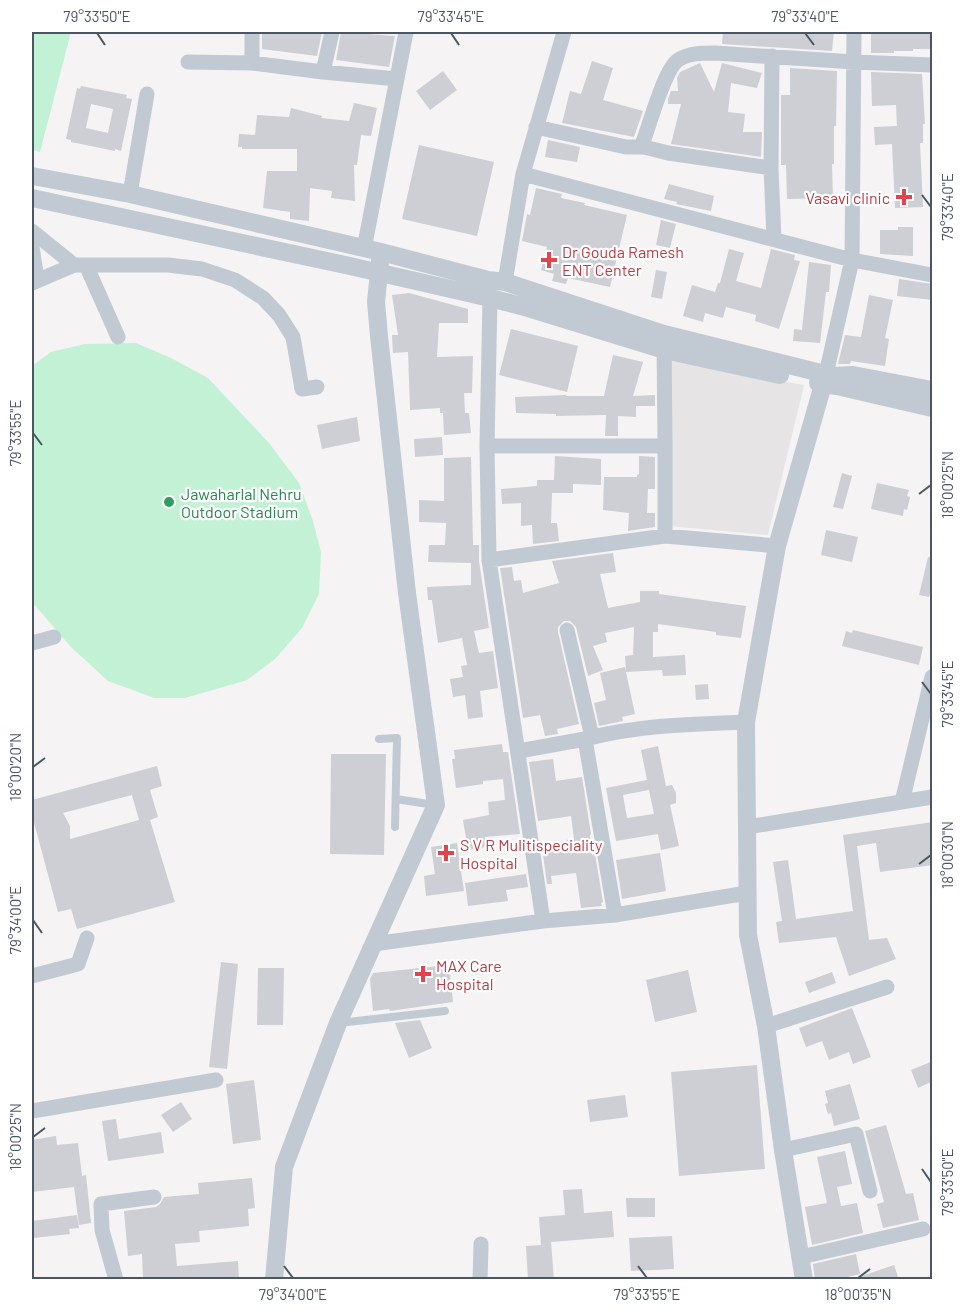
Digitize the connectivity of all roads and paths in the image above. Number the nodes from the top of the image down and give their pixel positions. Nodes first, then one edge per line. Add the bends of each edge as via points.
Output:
1 (252, 32) edge
2 (332, 32) edge
3 (406, 32) edge
4 (564, 32) edge
5 (854, 32) edge
6 (772, 56) junction
7 (188, 62) dead end
8 (854, 62) junction
9 (252, 63) junction
10 (933, 64) edge
11 (323, 72) junction
12 (398, 79) junction
13 (147, 94) dead end
14 (537, 127) junction
15 (644, 147) junction
16 (771, 168) junction
17 (523, 174) junction
18 (32, 176) edge
19 (130, 194) junction
20 (32, 198) edge
21 (32, 230) edge
22 (32, 236) edge
23 (774, 239) junction
24 (32, 247) edge
25 (373, 250) junction
26 (852, 260) junction
27 (80, 265) junction
28 (378, 273) junction
29 (933, 275) edge
30 (34, 281) edge
31 (505, 282) junction
32 (490, 298) junction
33 (118, 337) dead end
34 (664, 342) junction
35 (825, 379) junction
36 (317, 387) dead end
37 (933, 390) edge
38 (933, 408) edge
39 (487, 446) junction
40 (665, 446) junction
41 (665, 536) junction
42 (777, 546) junction
43 (489, 560) junction
44 (567, 630) dead end
45 (54, 637) dead end
46 (32, 643) edge
47 (933, 677) edge
48 (746, 722) junction
49 (588, 738) junction
50 (379, 739) dead end
51 (519, 751) junction
52 (933, 797) edge
53 (396, 799) junction
54 (902, 801) junction
55 (436, 805) junction
56 (395, 827) dead end
57 (747, 827) junction
58 (747, 893) junction
59 (615, 915) junction
60 (543, 921) junction
61 (87, 938) dead end
62 (373, 944) junction
63 (32, 976) edge
64 (887, 987) dead end
65 (445, 1011) dead end
66 (338, 1023) junction
67 (766, 1026) junction
68 (216, 1080) dead end
69 (32, 1112) edge
70 (783, 1150) junction
71 (870, 1191) dead end
72 (154, 1197) dead end
73 (923, 1229) dead end
74 (481, 1244) dead end
75 (801, 1257) junction
76 (116, 1280) edge
77 (274, 1280) edge
78 (480, 1280) edge
79 (804, 1280) edge

1 - 9 street
2 - 11 street
3 - 12 street
4 - 14 street
5 - 8 street
6 - 8 street
6 - 15 street via 693,53 678,60 664,83
6 - 16 street
7 - 9 street
8 - 10 street
8 - 26 street
9 - 11 street
11 - 12 street
12 - 25 street
13 - 19 street
14 - 15 street via 626,147
14 - 17 street
15 - 16 street
16 - 23 street
17 - 23 street
17 - 31 street
18 - 19 street
19 - 25 street
20 - 28 street
21 - 22 street
21 - 27 street
23 - 26 street
24 - 30 street
25 - 28 street
25 - 31 street
26 - 29 street
26 - 35 street
27 - 30 street
27 - 33 street
27 - 36 street via 168,265 202,269 235,280 263,298 279,315 293,337 302,388
28 - 32 street
28 - 55 street via 375,302 407,593
31 - 34 street
32 - 34 street
32 - 39 street
34 - 35 street
34 - 40 street
35 - 37 street via 853,375
35 - 38 street via 837,386
35 - 42 street
39 - 40 street
39 - 43 street
40 - 41 street
41 - 42 street
41 - 43 street
42 - 48 street
43 - 51 street
44 - 49 street
45 - 46 street
47 - 54 street
48 - 49 street via 662,725
48 - 57 street
49 - 51 street
49 - 59 street
50 - 53 lane via 397,738
51 - 60 street
52 - 54 street
53 - 55 lane
53 - 56 lane
54 - 57 street
55 - 62 street
57 - 58 street
58 - 59 street
58 - 67 street via 748,935
59 - 60 street
60 - 62 street
61 - 63 street via 78,964
62 - 66 street
64 - 67 street
65 - 66 lane
66 - 77 street via 284,1167
67 - 70 street
68 - 69 street
70 - 71 street via 856,1134
70 - 75 street
72 - 76 street via 101,1204 102,1230
73 - 75 street
74 - 78 street
75 - 79 street

